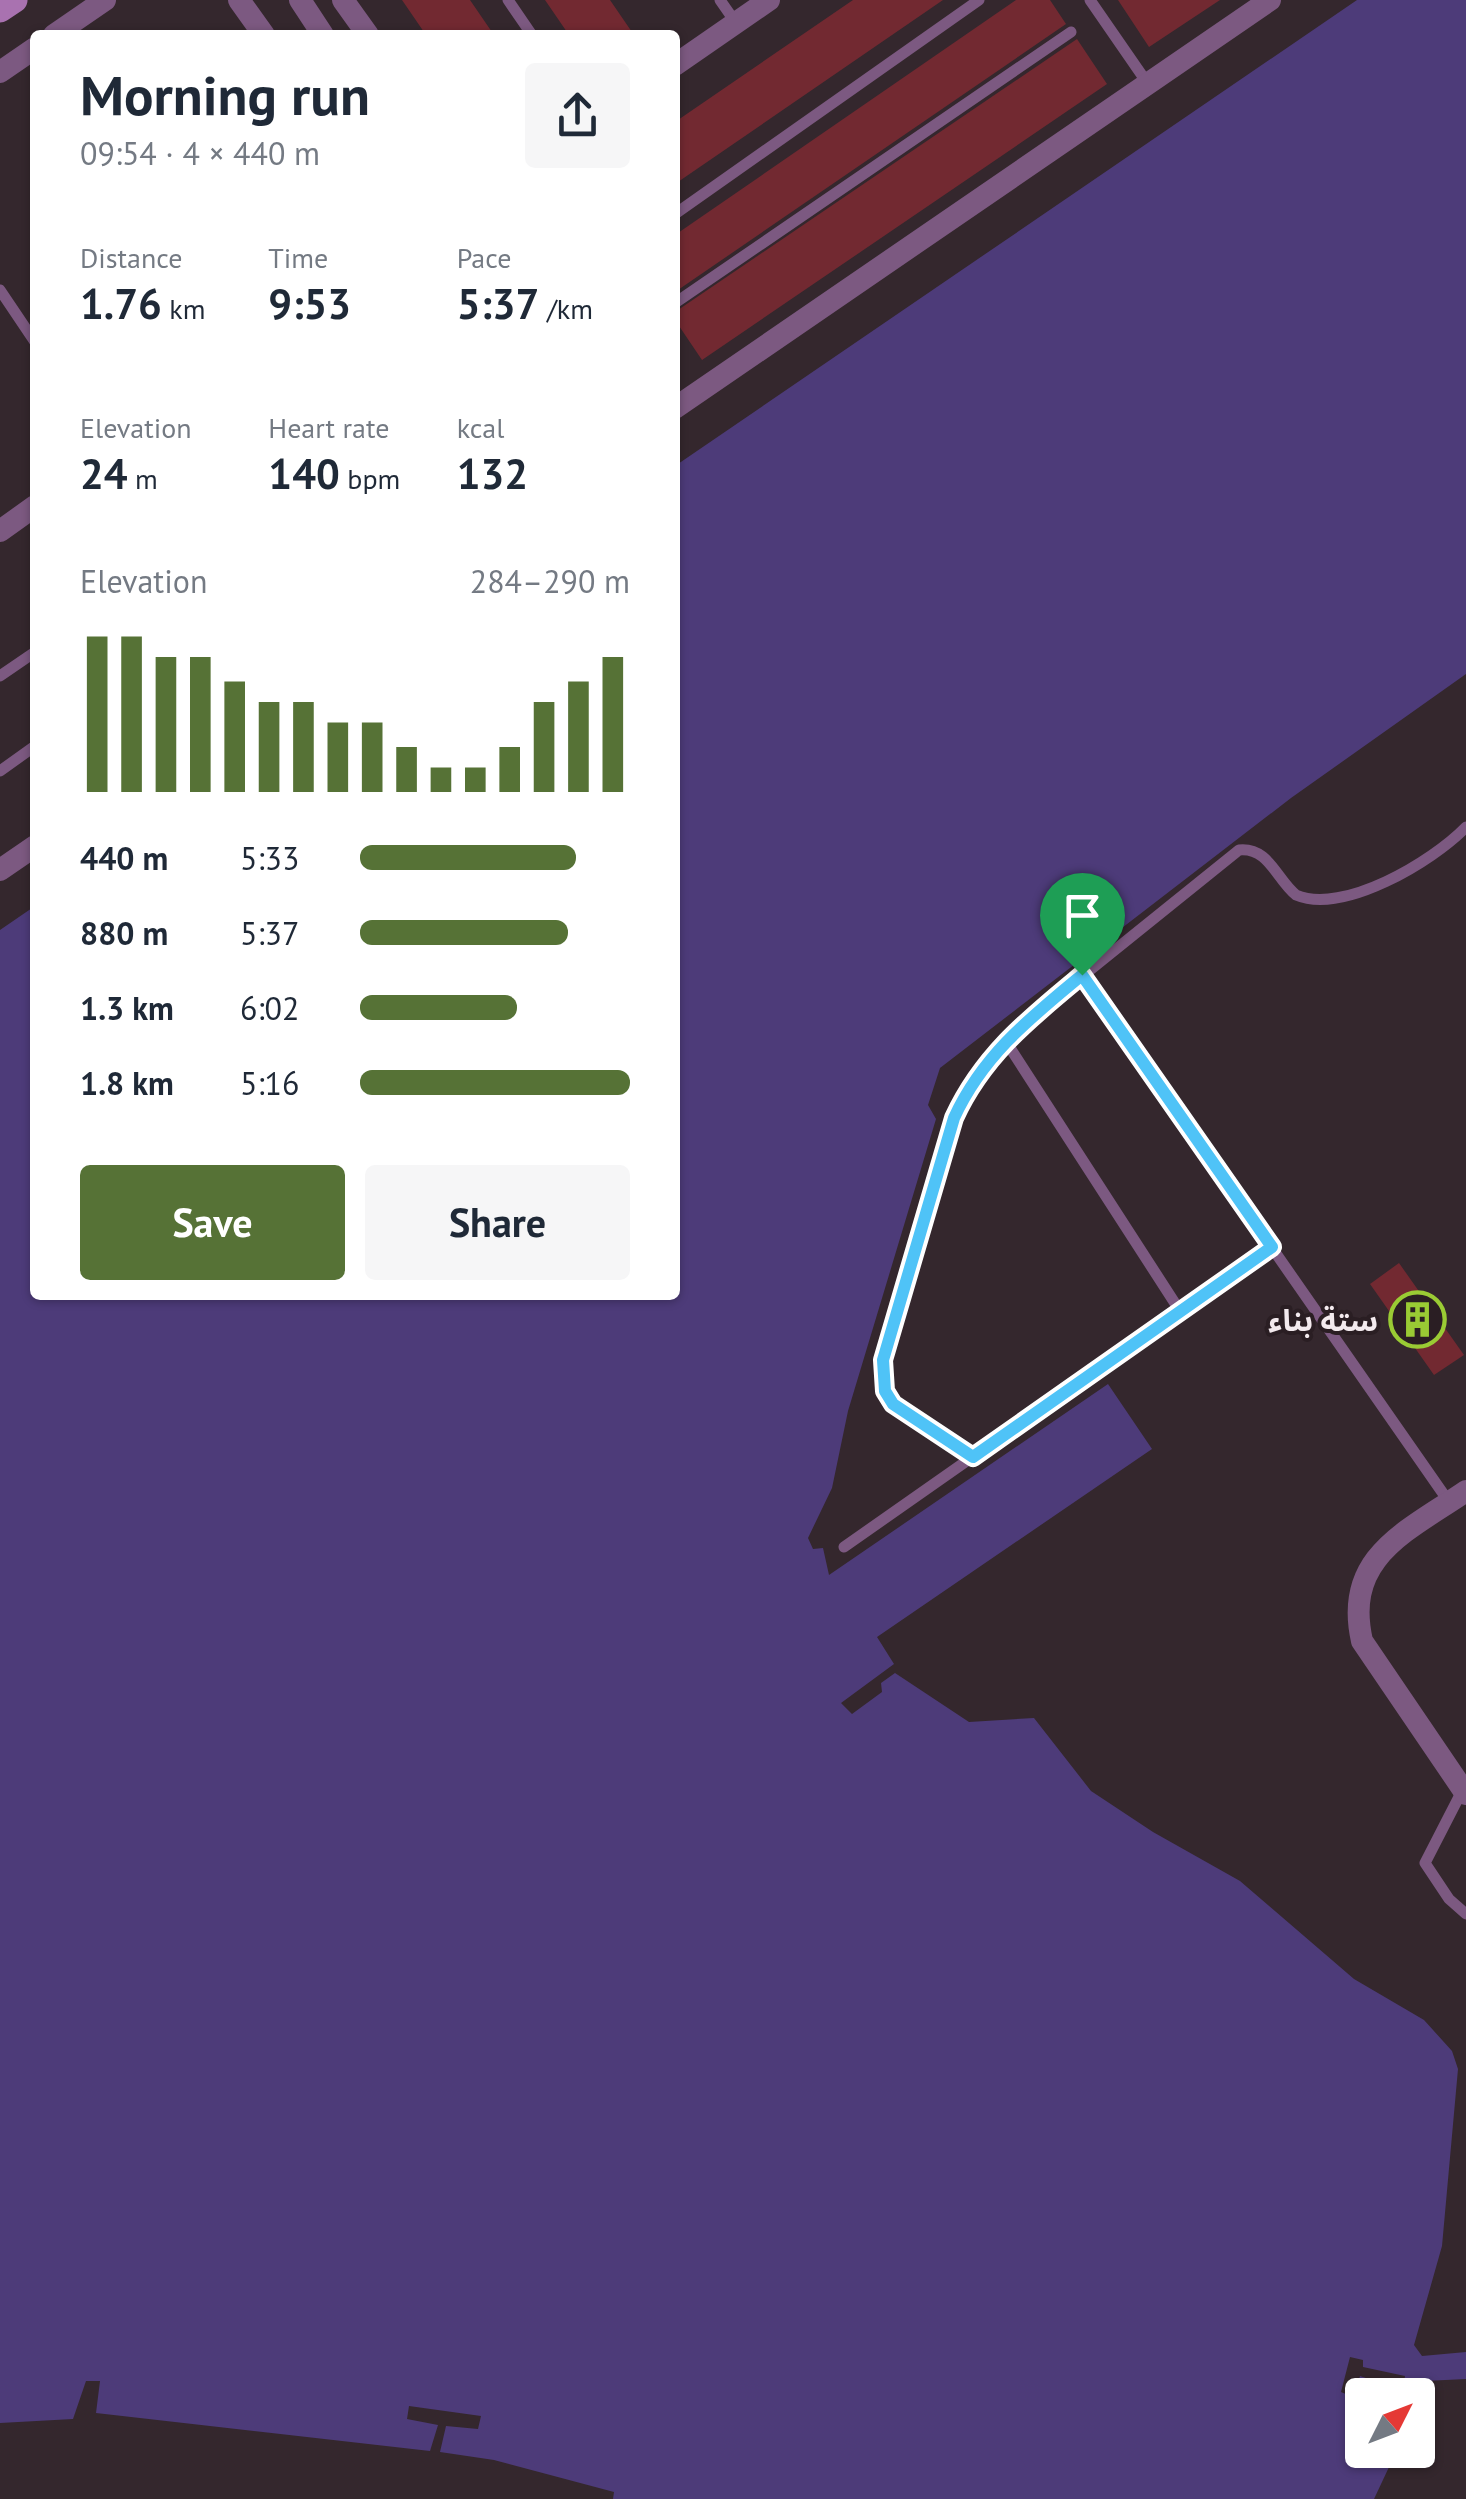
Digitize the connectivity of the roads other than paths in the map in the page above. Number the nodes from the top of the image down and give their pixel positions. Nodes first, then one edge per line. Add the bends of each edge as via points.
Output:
1 (15, 0) edge
2 (104, 0) edge
3 (239, 0) edge
4 (300, 0) edge
5 (343, 0) edge
6 (508, 0) edge
7 (720, 0) edge
8 (769, 0) edge
9 (980, 0) edge
10 (1090, 0) edge
11 (1270, 0) edge
12 (0, 10) edge
13 (736, 23) junction
14 (61, 30) edge
15 (260, 30) edge
16 (320, 30) edge
17 (364, 30) edge
18 (529, 30) edge
19 (1070, 32) dead end
20 (30, 51) edge
21 (680, 62) edge
22 (0, 72) edge
23 (1148, 84) junction
24 (680, 210) edge
25 (0, 290) edge
26 (680, 300) edge
27 (30, 335) edge
28 (680, 405) edge
29 (30, 510) edge
30 (0, 531) edge
31 (30, 655) edge
32 (0, 676) edge
33 (30, 749) edge
34 (0, 770) edge
35 (1466, 827) edge
36 (30, 849) edge
37 (0, 870) edge
38 (1082, 975) junction
39 (1004, 1040) junction
40 (1272, 1247) junction
41 (1180, 1311) junction
42 (973, 1457) junction
43 (1458, 1496) edge
44 (844, 1547) dead end
45 (1464, 1791) edge
46 (1466, 1914) edge

1 - 12 main road
2 - 14 street
3 - 15 street
4 - 16 street
5 - 17 street
6 - 18 lane
7 - 13 lane
8 - 13 street
9 - 24 lane
10 - 23 lane
11 - 23 street
13 - 21 street
19 - 26 lane
20 - 22 street
23 - 28 street
25 - 27 lane
29 - 30 street
31 - 32 lane
33 - 34 lane
35 - 38 lane via 1416,866 1332,902 1296,895 1258,852 1239,850
36 - 37 street
38 - 39 lane
38 - 40 lane
39 - 41 lane
39 - 42 lane via 954,1118 882,1376 904,1415
40 - 41 lane
40 - 43 lane
41 - 42 lane
42 - 44 lane
43 - 45 street via 1373,1560 1356,1613 1362,1641
45 - 46 lane via 1426,1863

